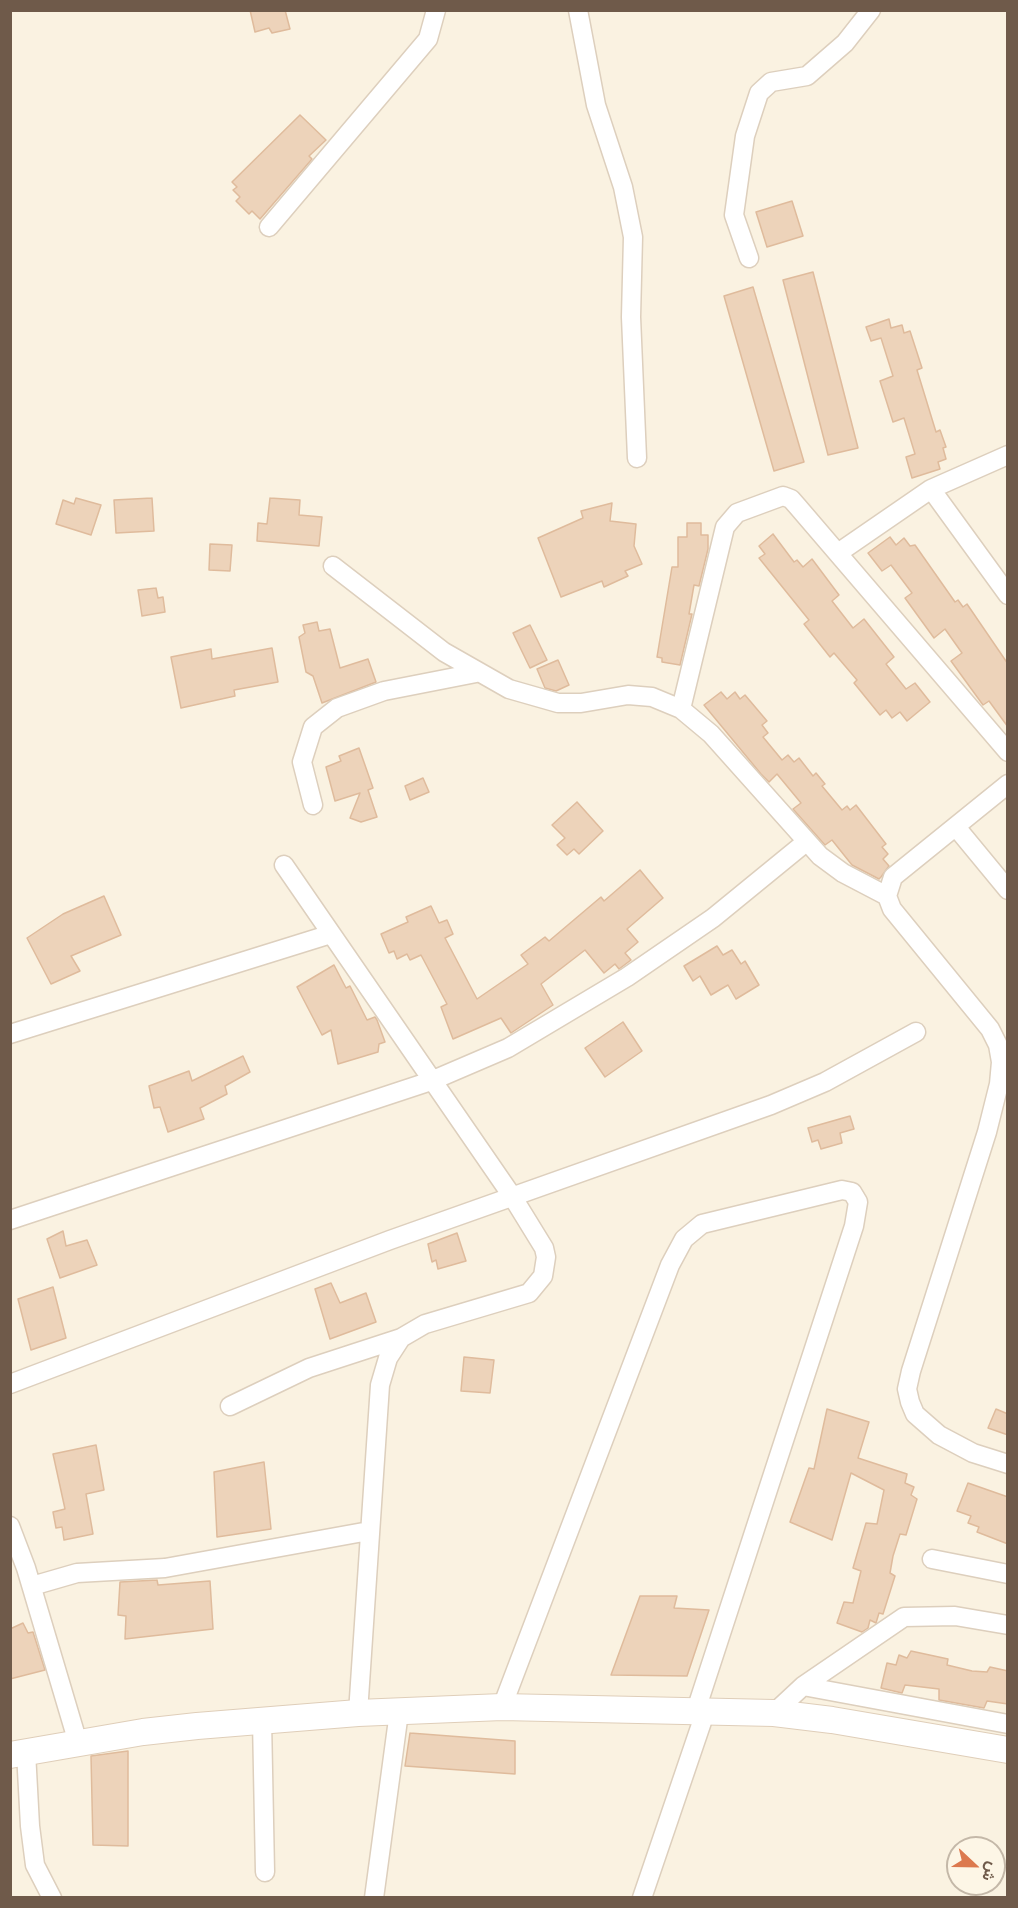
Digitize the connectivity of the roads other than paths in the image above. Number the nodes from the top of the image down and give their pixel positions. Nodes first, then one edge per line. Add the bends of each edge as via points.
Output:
1 (436, 10) edge
2 (578, 10) edge
3 (871, 10) edge
4 (269, 227) dead end
5 (749, 258) dead end
6 (1008, 455) edge
7 (637, 458) dead end
8 (931, 489) junction
9 (838, 553) junction
10 (333, 566) dead end
11 (1008, 595) edge
12 (476, 673) junction
13 (681, 709) junction
14 (1008, 752) edge
15 (1008, 784) edge
16 (314, 805) dead end
17 (956, 826) junction
18 (806, 842) junction
19 (284, 865) dead end
20 (1008, 890) edge
21 (887, 896) junction
22 (331, 934) junction
23 (916, 1032) dead end
24 (10, 1034) edge
25 (431, 1081) junction
26 (512, 1196) junction
27 (10, 1220) edge
28 (401, 1338) junction
29 (10, 1384) edge
30 (230, 1406) dead end
31 (1008, 1464) edge
32 (10, 1526) edge
33 (369, 1531) junction
34 (932, 1558) dead end
35 (1008, 1574) edge
36 (32, 1586) junction
37 (1008, 1625) edge
38 (803, 1686) junction
39 (502, 1707) junction
40 (701, 1710) junction
41 (399, 1712) junction
42 (358, 1713) junction
43 (774, 1713) junction
44 (262, 1720) junction
45 (1008, 1724) edge
46 (78, 1743) junction
47 (1008, 1750) edge
48 (18, 1753) edge
49 (265, 1872) dead end
50 (52, 1898) edge
51 (374, 1898) edge
52 (642, 1898) edge

1 - 4 street via 428,39
2 - 7 street via 597,105 623,188 633,237 631,317
3 - 5 street via 845,43 807,76 771,82 759,93 745,135 734,215
6 - 8 street
8 - 9 street
8 - 11 street
9 - 13 street via 791,499 783,496 736,513 725,527
9 - 14 street
10 - 12 street via 407,626
12 - 13 street via 546,701 582,703 628,695 652,697
12 - 16 street via 384,691 337,708 313,727 303,762
13 - 18 street via 711,734
15 - 17 street
17 - 20 street
17 - 21 street via 893,877
18 - 21 street via 833,867
18 - 25 street via 713,918 627,977 508,1048
19 - 22 street
21 - 31 street via 892,909 990,1029 1001,1062 987,1132 907,1389 915,1414 939,1435 973,1453
22 - 24 street
22 - 25 street
23 - 26 street via 825,1082 771,1105
25 - 26 street
25 - 27 street
26 - 28 street via 544,1248 546,1268 538,1285 513,1299 425,1324
26 - 29 street
28 - 30 street via 309,1368
28 - 33 street via 388,1358 380,1385
32 - 36 street
33 - 36 street via 165,1568 77,1573
33 - 42 street
34 - 35 street
36 - 46 street
37 - 38 street via 955,1616 904,1617
38 - 43 street
38 - 45 street
39 - 40 street
39 - 40 street via 670,1265 684,1239 702,1224 842,1190 852,1192 858,1202 854,1226
39 - 41 street
40 - 43 street
40 - 52 street
41 - 42 street
41 - 51 street
42 - 44 street
43 - 47 street
44 - 46 street
44 - 49 street
46 - 48 street
48 - 50 street via 35,1866

